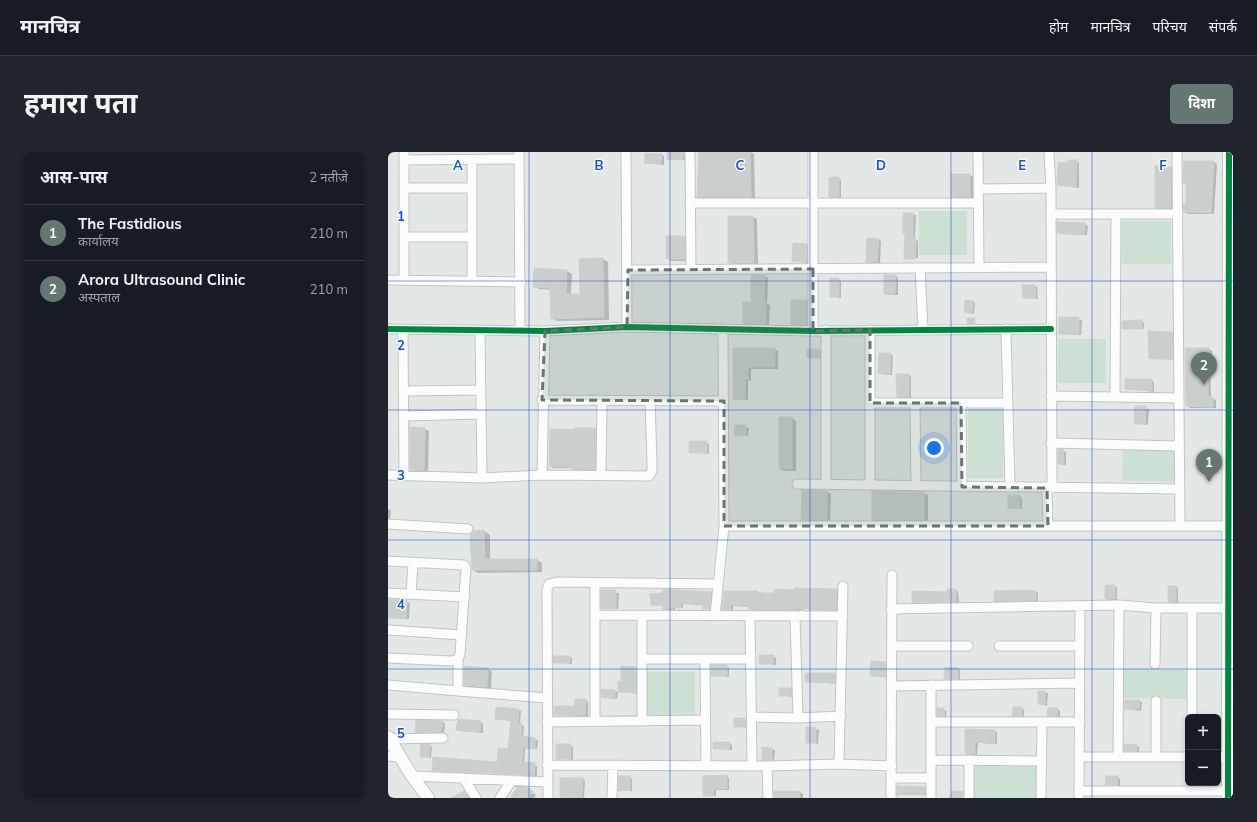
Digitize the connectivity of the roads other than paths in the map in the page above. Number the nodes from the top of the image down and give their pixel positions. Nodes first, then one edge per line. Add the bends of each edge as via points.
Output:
1 (626, 152) edge
2 (690, 152) edge
3 (813, 152) edge
4 (978, 152) edge
5 (1049, 152) edge
6 (1177, 152) edge
7 (1229, 152) edge
8 (404, 156) edge
9 (519, 156) edge
10 (472, 160) junction
11 (404, 188) junction
12 (472, 188) junction
13 (1051, 188) junction
14 (978, 189) junction
15 (690, 203) junction
16 (813, 203) junction
17 (978, 203) junction
18 (1051, 214) junction
19 (1116, 214) junction
20 (1178, 214) junction
21 (404, 237) junction
22 (471, 237) junction
23 (1051, 267) junction
24 (920, 268) junction
25 (979, 268) junction
26 (691, 269) junction
27 (813, 269) junction
28 (628, 270) junction
29 (388, 280) edge
30 (404, 280) junction
31 (472, 280) junction
32 (521, 282) junction
33 (627, 327) junction
34 (388, 329) edge
35 (403, 329) junction
36 (723, 329) junction
37 (1006, 329) junction
38 (1051, 329) junction
39 (480, 330) junction
40 (520, 330) junction
41 (826, 330) junction
42 (870, 330) junction
43 (923, 330) junction
44 (545, 331) junction
45 (813, 331) junction
46 (480, 390) junction
47 (403, 391) junction
48 (1051, 396) junction
49 (1115, 397) junction
50 (1179, 398) junction
51 (542, 400) junction
52 (602, 401) junction
53 (650, 401) junction
54 (724, 401) junction
55 (870, 403) junction
56 (915, 403) junction
57 (961, 403) junction
58 (1008, 404) junction
59 (481, 414) junction
60 (404, 416) junction
61 (1052, 443) junction
62 (1179, 446) junction
63 (388, 475) edge
64 (542, 475) junction
65 (601, 475) junction
66 (404, 476) junction
67 (482, 478) junction
68 (797, 484) dead end
69 (826, 485) junction
70 (870, 485) junction
71 (916, 486) junction
72 (962, 487) junction
73 (1010, 487) junction
74 (1049, 488) junction
75 (1180, 490) junction
76 (388, 524) edge
77 (724, 526) junction
78 (1048, 526) junction
79 (1180, 526) junction
80 (1228, 526) junction
81 (468, 529) dead end
82 (388, 561) edge
83 (413, 563) junction
84 (1230, 567) edge
85 (892, 575) dead end
86 (1230, 580) edge
87 (595, 584) junction
88 (718, 584) junction
89 (843, 586) dead end
90 (388, 593) edge
91 (411, 594) junction
92 (465, 597) junction
93 (1119, 605) junction
94 (1080, 606) junction
95 (1156, 608) junction
96 (1192, 608) junction
97 (1229, 608) junction
98 (891, 609) junction
99 (595, 616) junction
100 (642, 616) junction
101 (715, 616) junction
102 (750, 616) junction
103 (795, 616) junction
104 (843, 616) junction
105 (388, 630) edge
106 (462, 635) junction
107 (892, 646) junction
108 (968, 646) dead end
109 (999, 646) dead end
110 (1080, 646) junction
111 (388, 658) edge
112 (458, 659) junction
113 (642, 659) junction
114 (705, 659) junction
115 (751, 659) junction
116 (1155, 664) dead end
117 (1080, 683) junction
118 (388, 685) edge
119 (931, 685) junction
120 (892, 686) junction
121 (458, 691) junction
122 (547, 698) junction
123 (1156, 701) dead end
124 (388, 714) edge
125 (1192, 714) edge
126 (454, 715) dead end
127 (841, 716) junction
128 (752, 717) junction
129 (798, 718) junction
130 (705, 720) junction
131 (595, 721) junction
132 (642, 721) junction
133 (547, 722) junction
134 (931, 722) junction
135 (1042, 722) junction
136 (1080, 722) junction
137 (389, 738) edge
138 (443, 738) dead end
139 (388, 756) edge
140 (1080, 756) junction
141 (400, 757) junction
142 (1118, 757) junction
143 (1156, 757) junction
144 (1185, 757) edge
145 (1223, 757) edge
146 (931, 760) junction
147 (969, 760) junction
148 (1042, 761) junction
149 (839, 764) junction
150 (547, 765) junction
151 (613, 766) junction
152 (706, 766) junction
153 (752, 766) junction
154 (767, 766) junction
155 (892, 766) junction
156 (412, 776) junction
157 (463, 778) junction
158 (892, 778) junction
159 (931, 778) junction
160 (512, 780) junction
161 (548, 782) junction
162 (1079, 794) edge
163 (1118, 794) edge
164 (1193, 794) edge
165 (1228, 794) edge
166 (428, 798) edge
167 (476, 798) edge
168 (500, 798) edge
169 (548, 798) edge
170 (612, 798) edge
171 (768, 798) edge
172 (892, 798) edge
173 (931, 798) edge
174 (968, 798) edge
175 (1041, 798) edge

1 - 28 street
2 - 15 street
3 - 16 street
4 - 14 street
5 - 13 street
6 - 20 street
7 - 80 street
8 - 10 street
8 - 11 street
9 - 10 street
9 - 32 street
10 - 12 street
11 - 12 street
11 - 21 street
12 - 22 street
13 - 14 street
13 - 18 street
14 - 17 street
15 - 16 street
15 - 26 street
16 - 17 street
16 - 27 street
17 - 25 street
18 - 19 street
18 - 23 street
19 - 20 street
19 - 49 street
20 - 50 street
21 - 22 street
21 - 30 street
22 - 31 street
23 - 25 street
23 - 38 street
24 - 25 street
24 - 27 street
24 - 43 street
26 - 27 street
26 - 28 street
27 - 45 street
28 - 33 street
29 - 30 street
30 - 31 street
31 - 32 street
32 - 40 street
33 - 36 street
33 - 44 street
34 - 35 street
35 - 39 street
35 - 47 street
36 - 45 street
36 - 54 street
37 - 38 street
37 - 43 street
37 - 58 street
38 - 48 street
39 - 40 street
39 - 46 street
40 - 44 street
41 - 42 street
41 - 45 street
41 - 69 street
42 - 43 street
42 - 55 street
44 - 51 street
46 - 47 street
46 - 59 street
47 - 60 street
48 - 49 street
48 - 61 street
49 - 50 street
50 - 62 street
51 - 52 street
51 - 64 street
52 - 53 street
52 - 65 street
53 - 54 street
53 - 65 street via 652,472 649,476
54 - 77 street
55 - 56 street
55 - 70 street
56 - 57 street
56 - 71 street
57 - 58 street
57 - 72 street
58 - 73 street
59 - 60 street
59 - 67 street
60 - 66 street
61 - 62 street
61 - 74 street
62 - 75 street
63 - 66 street
64 - 65 street
64 - 67 street
66 - 67 street
68 - 69 street
69 - 70 street
70 - 71 street
71 - 72 street
72 - 73 street
73 - 74 street
74 - 75 street
74 - 78 street
75 - 79 street
76 - 81 street
77 - 78 street
77 - 88 street
78 - 79 street
79 - 80 street
80 - 84 street
82 - 83 street
83 - 91 street
83 - 92 street via 466,566
84 - 86 street
85 - 98 street
86 - 97 street
87 - 88 street
87 - 99 street
87 - 122 street via 549,584
88 - 101 street
89 - 104 street
90 - 91 street
91 - 92 street
92 - 106 street
93 - 94 street
93 - 95 street
93 - 142 street
94 - 98 street
94 - 110 street
95 - 96 street
95 - 116 street
96 - 97 street
96 - 125 street
97 - 145 street
98 - 107 street
99 - 100 street
99 - 131 street
100 - 101 street
100 - 113 street
101 - 102 street
102 - 103 street
102 - 115 street
103 - 104 street
103 - 129 street
104 - 127 street
105 - 106 street
106 - 112 street
107 - 108 street
107 - 120 street
109 - 110 street
110 - 117 street
111 - 112 street via 452,661
112 - 121 street
113 - 114 street
113 - 132 street
114 - 115 street
114 - 130 street
115 - 128 street
117 - 119 street
117 - 136 street
118 - 121 street
119 - 120 street
119 - 134 street
120 - 155 street
121 - 122 street
122 - 133 street
123 - 143 street
124 - 126 street
127 - 129 street
127 - 149 street
128 - 129 street
128 - 153 street
130 - 132 street
130 - 152 street
131 - 132 street
131 - 133 street
133 - 150 street
134 - 135 street
134 - 146 street
135 - 136 street
135 - 148 street
136 - 140 street
137 - 138 street
137 - 141 street
139 - 141 street
140 - 142 street
140 - 162 street
141 - 156 street
142 - 143 street
143 - 144 street
145 - 165 street
146 - 147 street
146 - 159 street
147 - 148 street
147 - 174 street
148 - 175 street
149 - 154 street
149 - 155 street
150 - 151 street
150 - 161 street
151 - 152 street
151 - 170 street
152 - 153 street
153 - 154 street
154 - 171 street
155 - 158 street
156 - 157 street
156 - 166 street
157 - 160 street
157 - 167 street
158 - 159 street
158 - 172 street
159 - 173 street
160 - 161 street
160 - 168 street
161 - 169 street
162 - 163 street
163 - 164 street
164 - 165 street

